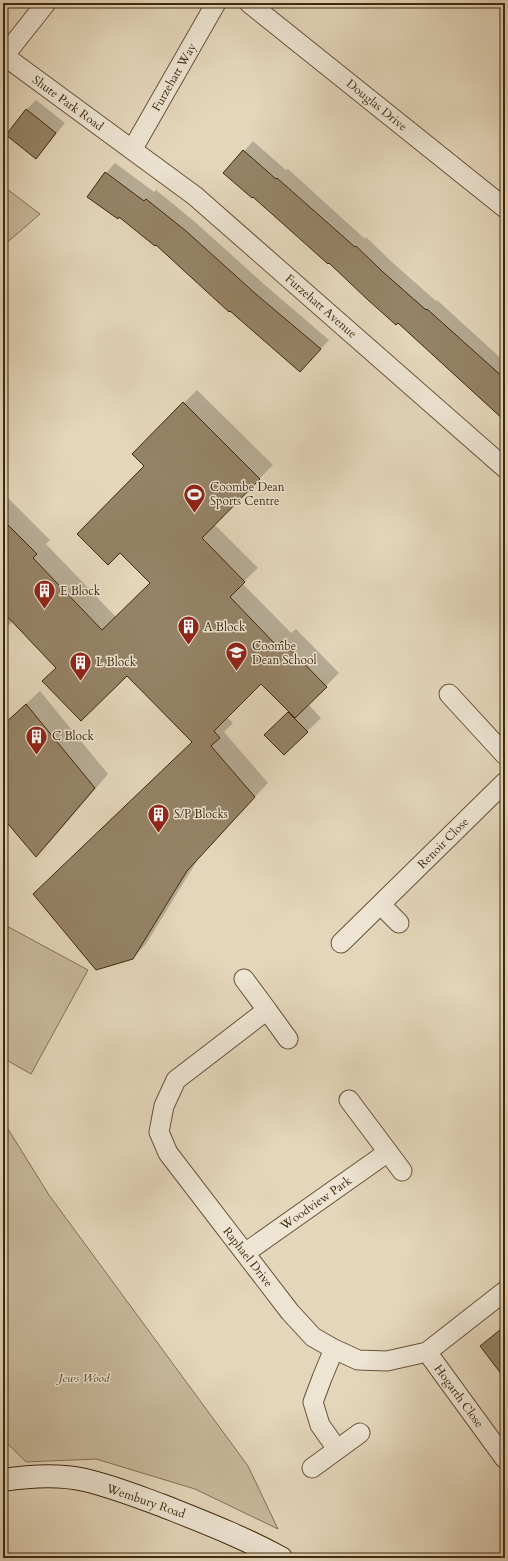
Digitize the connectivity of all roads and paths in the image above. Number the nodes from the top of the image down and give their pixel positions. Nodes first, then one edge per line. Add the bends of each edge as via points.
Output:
1 (46, 3) edge
2 (216, 3) edge
3 (249, 3) edge
4 (4, 55) edge
5 (132, 150) junction
6 (505, 208) edge
7 (505, 468) edge
8 (449, 694) dead end
9 (505, 755) edge
10 (505, 782) edge
11 (381, 905) junction
12 (399, 923) dead end
13 (341, 943) dead end
14 (244, 978) dead end
15 (267, 1010) junction
16 (288, 1039) dead end
17 (349, 1100) dead end
18 (388, 1152) junction
19 (402, 1171) dead end
20 (245, 1254) junction
21 (505, 1291) edge
22 (334, 1350) junction
23 (427, 1352) junction
24 (360, 1433) dead end
25 (337, 1450) junction
26 (505, 1459) edge
27 (312, 1468) dead end
28 (3, 1480) edge
29 (281, 1558) edge

1 - 4 street
2 - 5 street, Furzehatt Way
3 - 6 street, Douglas Drive
4 - 5 street, Shute Park Road
5 - 7 street, Furzehatt Avenue via 195,196
8 - 9 street
10 - 11 street, Renoir Close
11 - 12 street
11 - 13 street, Renoir Close
14 - 15 street
15 - 16 street
15 - 20 street, Raphael Drive via 176,1080 164,1106 159,1132 168,1153
17 - 18 street
18 - 19 street
18 - 20 street, Woodview Park
20 - 22 street, Raphael Drive via 308,1332
21 - 23 street, Raphael Drive
22 - 23 street, Raphael Drive via 358,1360 387,1361
22 - 25 street via 313,1402 320,1425
23 - 26 street, Hogarth Close
24 - 25 street
25 - 27 street
28 - 29 street, Wembury Road via 24,1476 84,1480 201,1521

